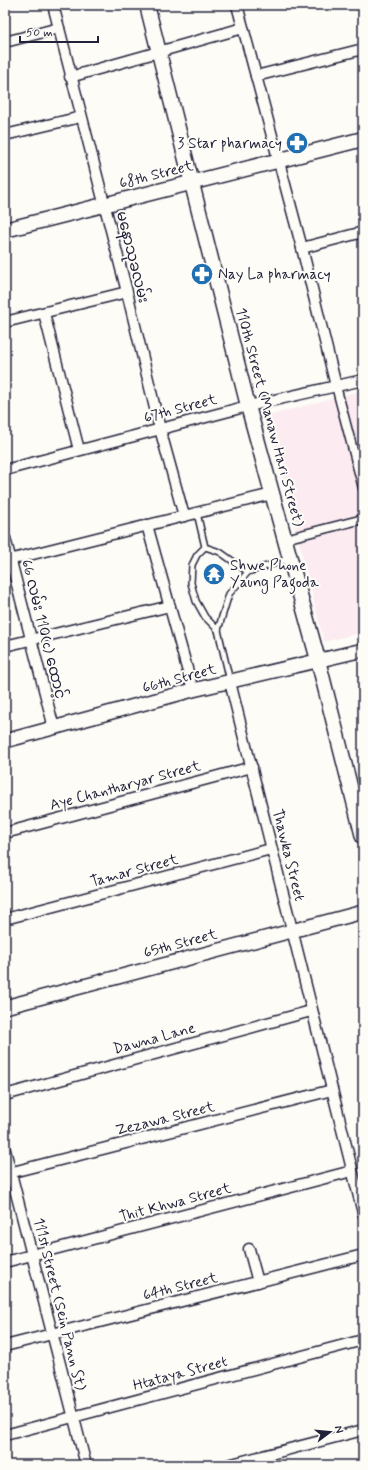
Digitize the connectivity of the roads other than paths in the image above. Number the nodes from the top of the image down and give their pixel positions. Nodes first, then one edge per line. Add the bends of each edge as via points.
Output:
1 (53, 5) edge
2 (147, 5) edge
3 (237, 5) edge
4 (58, 28) junction
5 (243, 28) junction
6 (5, 42) edge
7 (363, 49) edge
8 (159, 53) junction
9 (256, 76) junction
10 (70, 77) junction
11 (80, 117) junction
12 (5, 136) edge
13 (363, 139) edge
14 (279, 160) junction
15 (192, 182) junction
16 (104, 205) junction
17 (5, 230) edge
18 (363, 232) edge
19 (302, 248) junction
20 (127, 292) junction
21 (44, 313) junction
22 (5, 322) edge
23 (363, 380) edge
24 (336, 386) junction
25 (248, 406) junction
26 (160, 429) junction
27 (79, 450) junction
28 (5, 470) edge
29 (363, 488) edge
30 (272, 494) junction
31 (198, 513) junction
32 (184, 516) junction
33 (363, 518) edge
34 (147, 525) junction
35 (5, 538) edge
36 (285, 539) junction
37 (205, 547) junction
38 (290, 559) junction
39 (8, 560) edge
40 (248, 572) junction
41 (170, 606) junction
42 (218, 630) junction
43 (30, 640) junction
44 (5, 646) edge
45 (363, 650) edge
46 (318, 660) junction
47 (230, 682) junction
48 (193, 690) junction
49 (54, 728) junction
50 (5, 741) edge
51 (252, 767) junction
52 (5, 833) edge
53 (363, 837) edge
54 (271, 849) junction
55 (363, 912) edge
56 (5, 919) edge
57 (292, 930) junction
58 (5, 1007) edge
59 (311, 1011) junction
60 (332, 1090) junction
61 (5, 1095) edge
62 (5, 1150) edge
63 (352, 1171) junction
64 (8, 1173) edge
65 (363, 1213) edge
66 (249, 1249) dead end
67 (363, 1255) edge
68 (32, 1256) junction
69 (5, 1262) edge
70 (258, 1282) junction
71 (53, 1334) junction
72 (363, 1340) edge
73 (5, 1346) edge
74 (74, 1418) junction
75 (363, 1430) edge
76 (5, 1435) edge
77 (86, 1465) edge
78 (228, 1465) edge

1 - 4 street, မနောသုခလမ်း
2 - 8 main road, 110th Street (Manaw Hari Street)
3 - 5 street
4 - 6 street
4 - 10 street, မနောသုခလမ်း
5 - 8 street
5 - 9 street
7 - 9 street
8 - 10 street
8 - 15 main road, 110th Street (Manaw Hari Street)
9 - 14 street
10 - 11 street, မနောသုခလမ်း
11 - 12 street
11 - 16 street, မနောသုခလမ်း
13 - 14 main road, 68th Street
14 - 15 main road, 68th Street
14 - 19 street
15 - 16 main road, 68th Street
15 - 25 main road, 110th Street (Manaw Hari Street)
16 - 17 main road, 68th Street
16 - 20 street, မနောသုခလမ်း
18 - 19 street
19 - 24 street
20 - 21 street
20 - 26 street, မနောသုခလမ်း
21 - 22 street
21 - 27 street
23 - 24 street, 67th Street
24 - 25 street, 67th Street
24 - 29 street
25 - 26 street, 67th Street
25 - 30 main road, 110th Street (Manaw Hari Street)
26 - 27 street, 67th Street
26 - 32 street, မနောသုခလမ်း
27 - 28 street, 67th Street
30 - 31 street
30 - 36 main road, 110th Street (Manaw Hari Street)
31 - 32 street
31 - 37 lane
32 - 34 street
33 - 36 street
34 - 39 street
34 - 41 street
35 - 39 street, 66 လမ်း 110(c) ထောင့်
36 - 38 main road, 110th Street (Manaw Hari Street)
37 - 40 lane via 236,561
37 - 42 lane via 192,565 192,583 204,617
38 - 40 lane
38 - 46 main road, 110th Street (Manaw Hari Street)
39 - 43 street, 66 လမ်း 110(c) ထောင့်
40 - 42 lane via 229,594
41 - 43 street
41 - 48 street
42 - 47 lane, Thawka Street
43 - 44 street
43 - 49 street, 66 လမ်း 110(c) ထောင့်
45 - 46 street, 66th Street
46 - 47 street, 66th Street
46 - 53 main road, 110th Street (Manaw Hari Street)
47 - 48 street, 66th Street
47 - 51 street, Thawka Street
48 - 49 street, 66th Street
49 - 50 street, 66th Street
51 - 52 street, Aye Chantharyar Street
51 - 54 street, Thawka Street
54 - 56 street, Tamar Street
54 - 57 street, Thawka Street
55 - 57 street, 65th Street
57 - 58 street, 65th Street
57 - 59 street, Thawka Street
59 - 60 street, Thawka Street
59 - 61 street, Dawna Lane
60 - 63 street, Thawka Street
60 - 64 street, Zezawa Street
62 - 64 street, 111st Street (Sein Pann St)
63 - 65 street, Thawka Street
63 - 68 street, Thit Khwa Street
64 - 68 street, 111st Street (Sein Pann St)
66 - 70 street
67 - 70 street, 64th Street
68 - 69 street, Thit Khwa Street
68 - 71 street, 111st Street (Sein Pann St)
70 - 71 street, 64th Street
71 - 73 street, 64th Street
71 - 74 street, 111st Street (Sein Pann St)
72 - 74 street, Htataya Street
74 - 76 street, Htataya Street
74 - 77 street, 111st Street (Sein Pann St)
75 - 78 street

